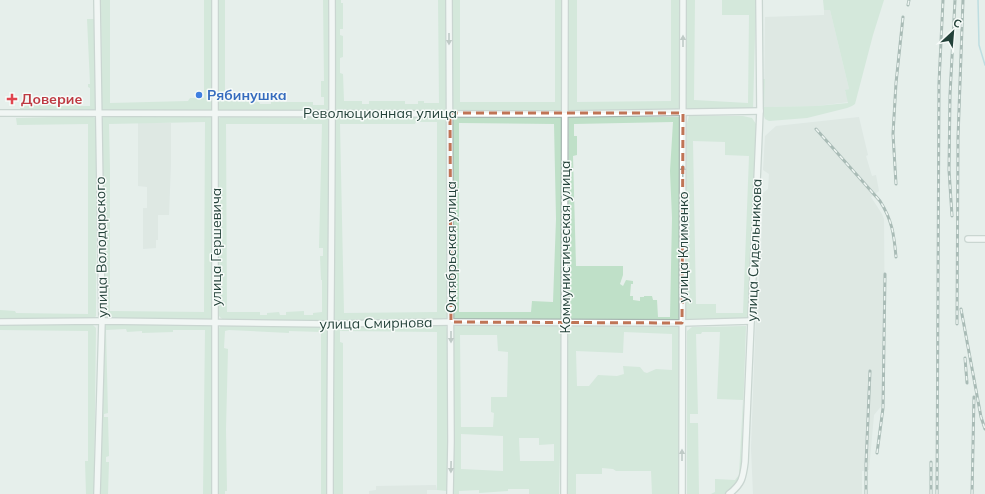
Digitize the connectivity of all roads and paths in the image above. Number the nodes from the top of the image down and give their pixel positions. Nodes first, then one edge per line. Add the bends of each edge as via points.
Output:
1 (97, 0) edge
2 (215, 0) edge
3 (332, 0) edge
4 (449, 0) edge
5 (565, 0) edge
6 (683, 0) edge
7 (759, 0) edge
8 (760, 112) junction
9 (0, 113) edge
10 (99, 113) junction
11 (215, 113) junction
12 (333, 113) junction
13 (450, 113) junction
14 (683, 113) junction
15 (566, 114) junction
16 (985, 239) edge
17 (968, 240) dead end
18 (102, 321) junction
19 (751, 321) junction
20 (0, 322) edge
21 (216, 322) junction
22 (451, 322) junction
23 (565, 323) junction
24 (682, 323) junction
25 (330, 324) junction
26 (97, 494) edge
27 (215, 494) edge
28 (330, 494) edge
29 (450, 494) edge
30 (564, 494) edge
31 (682, 494) edge
32 (729, 494) edge

1 - 10 street, улица Володарского
2 - 11 street, улица Гершевича
3 - 12 street
4 -> 13 street, Октябрьская улица
5 - 15 street, Коммунистическая улица
14 -> 6 street, улица Клименко
7 - 8 street, улица Сидельникова
8 - 14 street, Революционная улица
8 - 19 street, улица Сидельникова
9 - 10 street, Революционная улица
10 - 11 street, Революционная улица
10 - 18 street, улица Володарского
11 - 12 street, Революционная улица
11 - 21 street, улица Гершевича
12 - 13 street, Революционная улица
12 - 25 street
13 - 15 street, Революционная улица
13 - 22 street, Октябрьская улица
14 - 15 street, Революционная улица
24 -> 14 street, улица Клименко
15 - 23 street, Коммунистическая улица
16 - 17 street
18 - 20 street, улица Смирнова
18 - 21 street, улица Смирнова
18 - 26 street, улица Володарского
19 - 24 street, улица Смирнова
19 - 32 street, улица Сидельникова via 743,472 740,484
21 - 25 street, улица Смирнова
21 - 27 street, улица Гершевича
22 - 23 street, улица Смирнова
22 - 25 street, улица Смирнова
22 -> 29 street, Октябрьская улица
23 - 24 street, улица Смирнова
23 - 30 street, Коммунистическая улица
31 -> 24 street, улица Клименко
25 - 28 street

